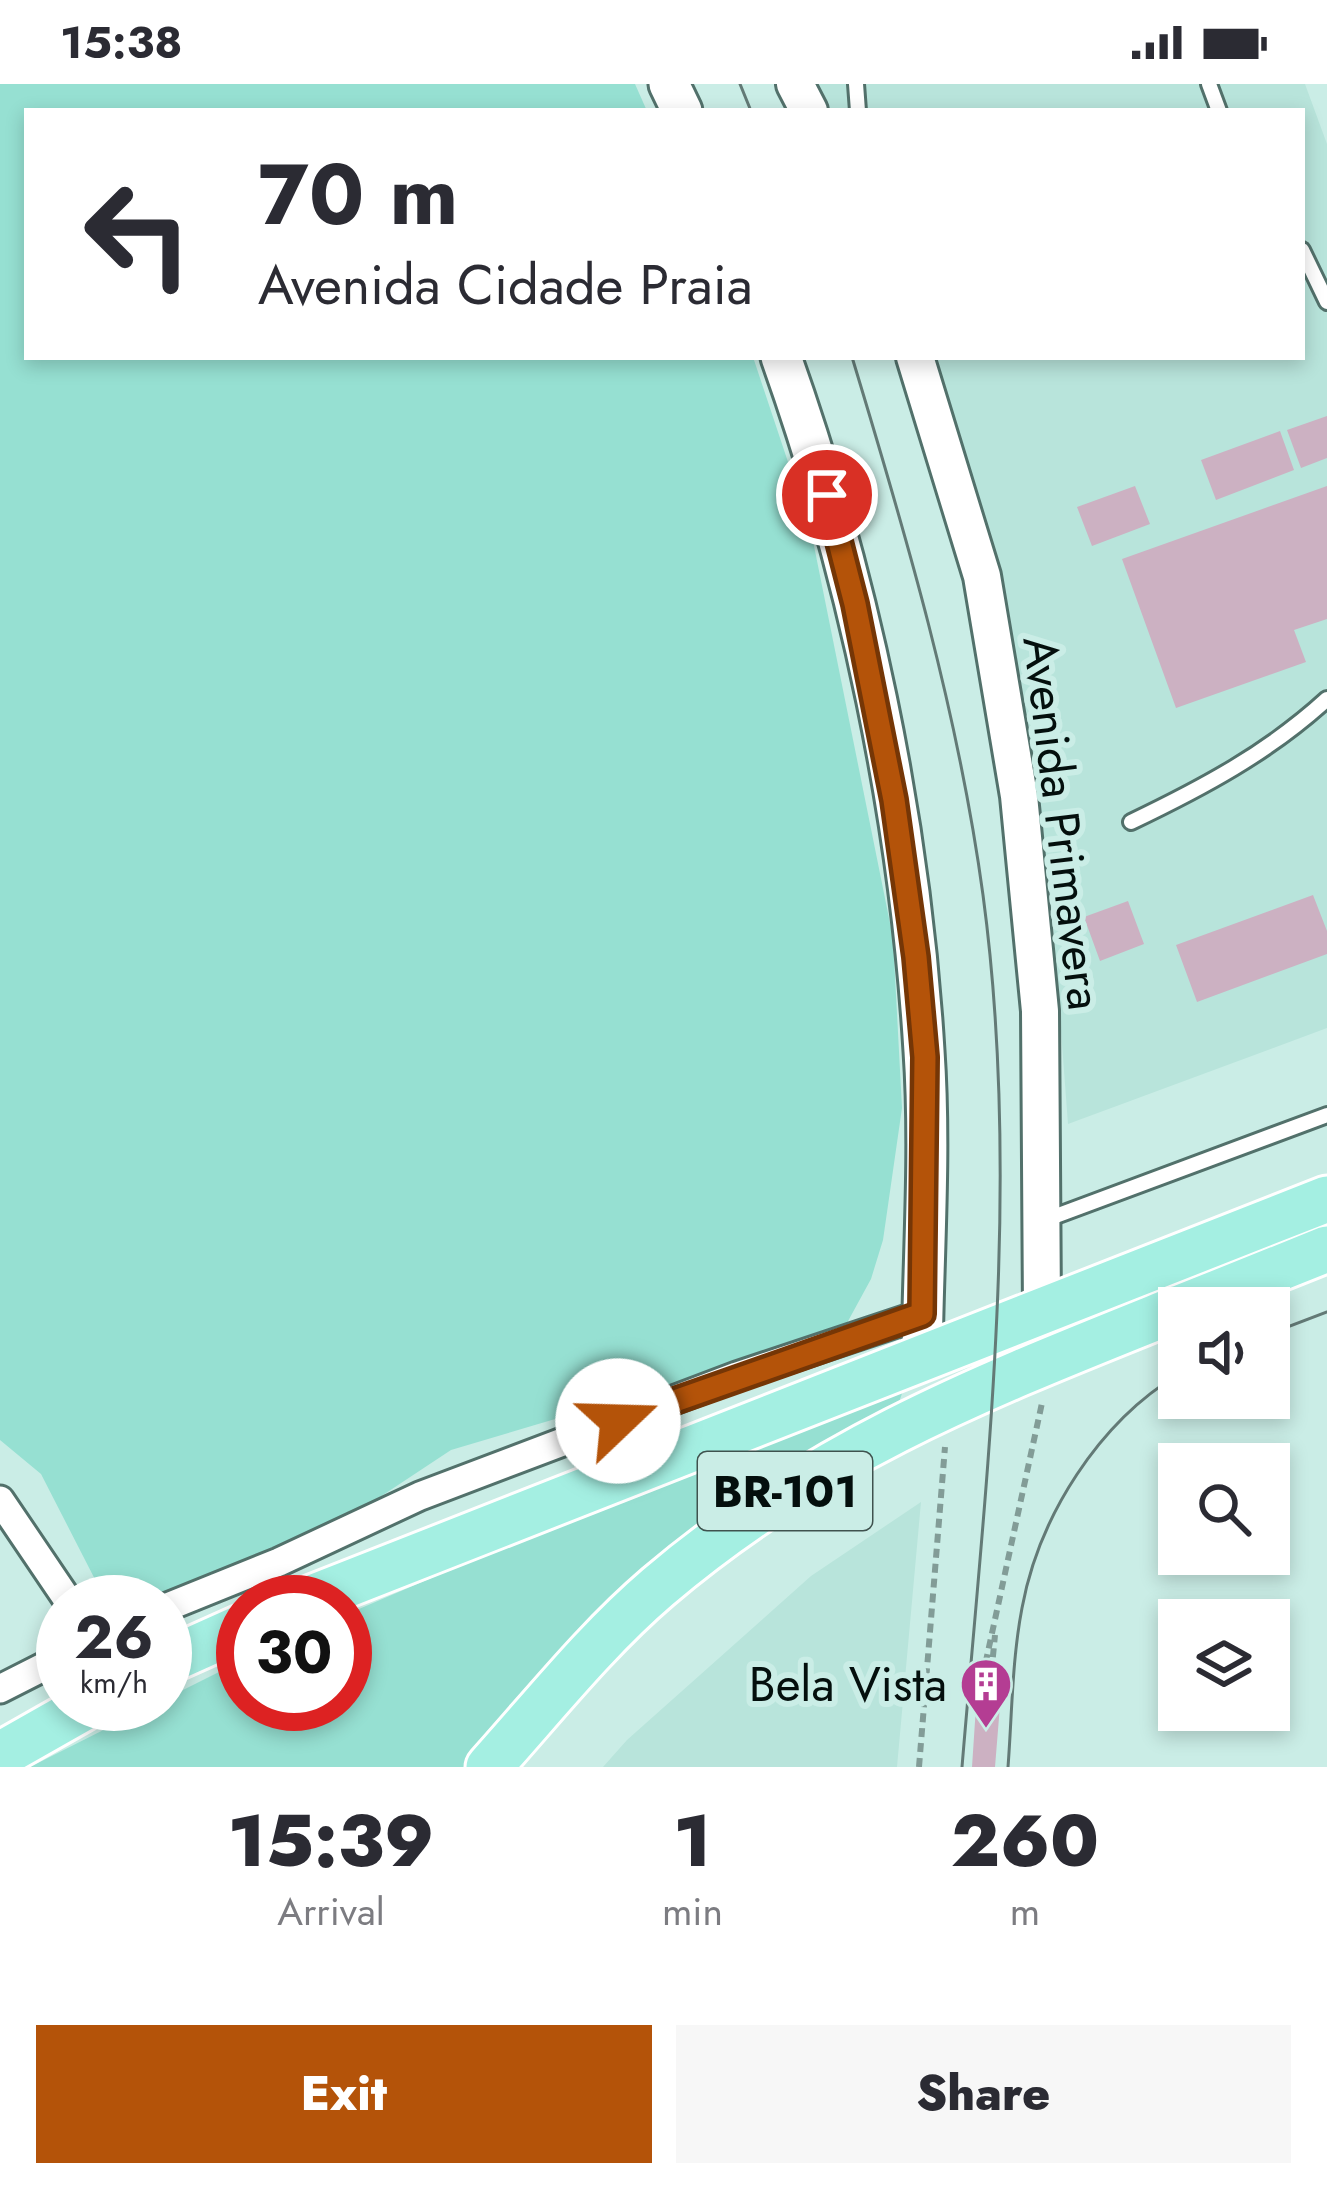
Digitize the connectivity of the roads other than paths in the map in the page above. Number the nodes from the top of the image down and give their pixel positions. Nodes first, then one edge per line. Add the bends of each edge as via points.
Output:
1 (1305, 256) edge
2 (1327, 302) edge
3 (783, 360) edge
4 (916, 360) edge
5 (1327, 700) edge
6 (1131, 822) dead end
7 (1327, 1115) edge
8 (1327, 1199) edge
9 (1044, 1220) junction
10 (1327, 1249) edge
11 (1232, 1287) edge
12 (1042, 1312) junction
13 (922, 1314) junction
14 (1158, 1317) edge
15 (922, 1361) junction
16 (898, 1427) junction
17 (0, 1500) edge
18 (51, 1575) edge
19 (371, 1575) edge
20 (192, 1597) edge
21 (36, 1671) edge
22 (0, 1689) edge
23 (42, 1731) edge
24 (0, 1755) edge
25 (489, 1767) edge

1 - 2 lane
3 - 13 main road via 844,562 894,800 925,1057
4 - 9 street, Avenida Primavera via 982,576 1019,796 1040,1011
5 - 6 lane via 1214,782
7 - 9 lane
8 - 12 main road, BR-101
9 - 12 street, Avenida Primavera
10 - 11 main road, BR-101 / BR-101
12 - 15 main road, BR-101
13 - 15 main road
13 - 20 street via 420,1496
14 - 16 main road, BR-101 / BR-101
15 - 16 main road
15 - 19 main road, BR-101 / BR-101
16 - 25 main road, BR-101 / BR-101 via 776,1497 656,1589
17 - 18 street
21 - 22 street
23 - 24 main road

